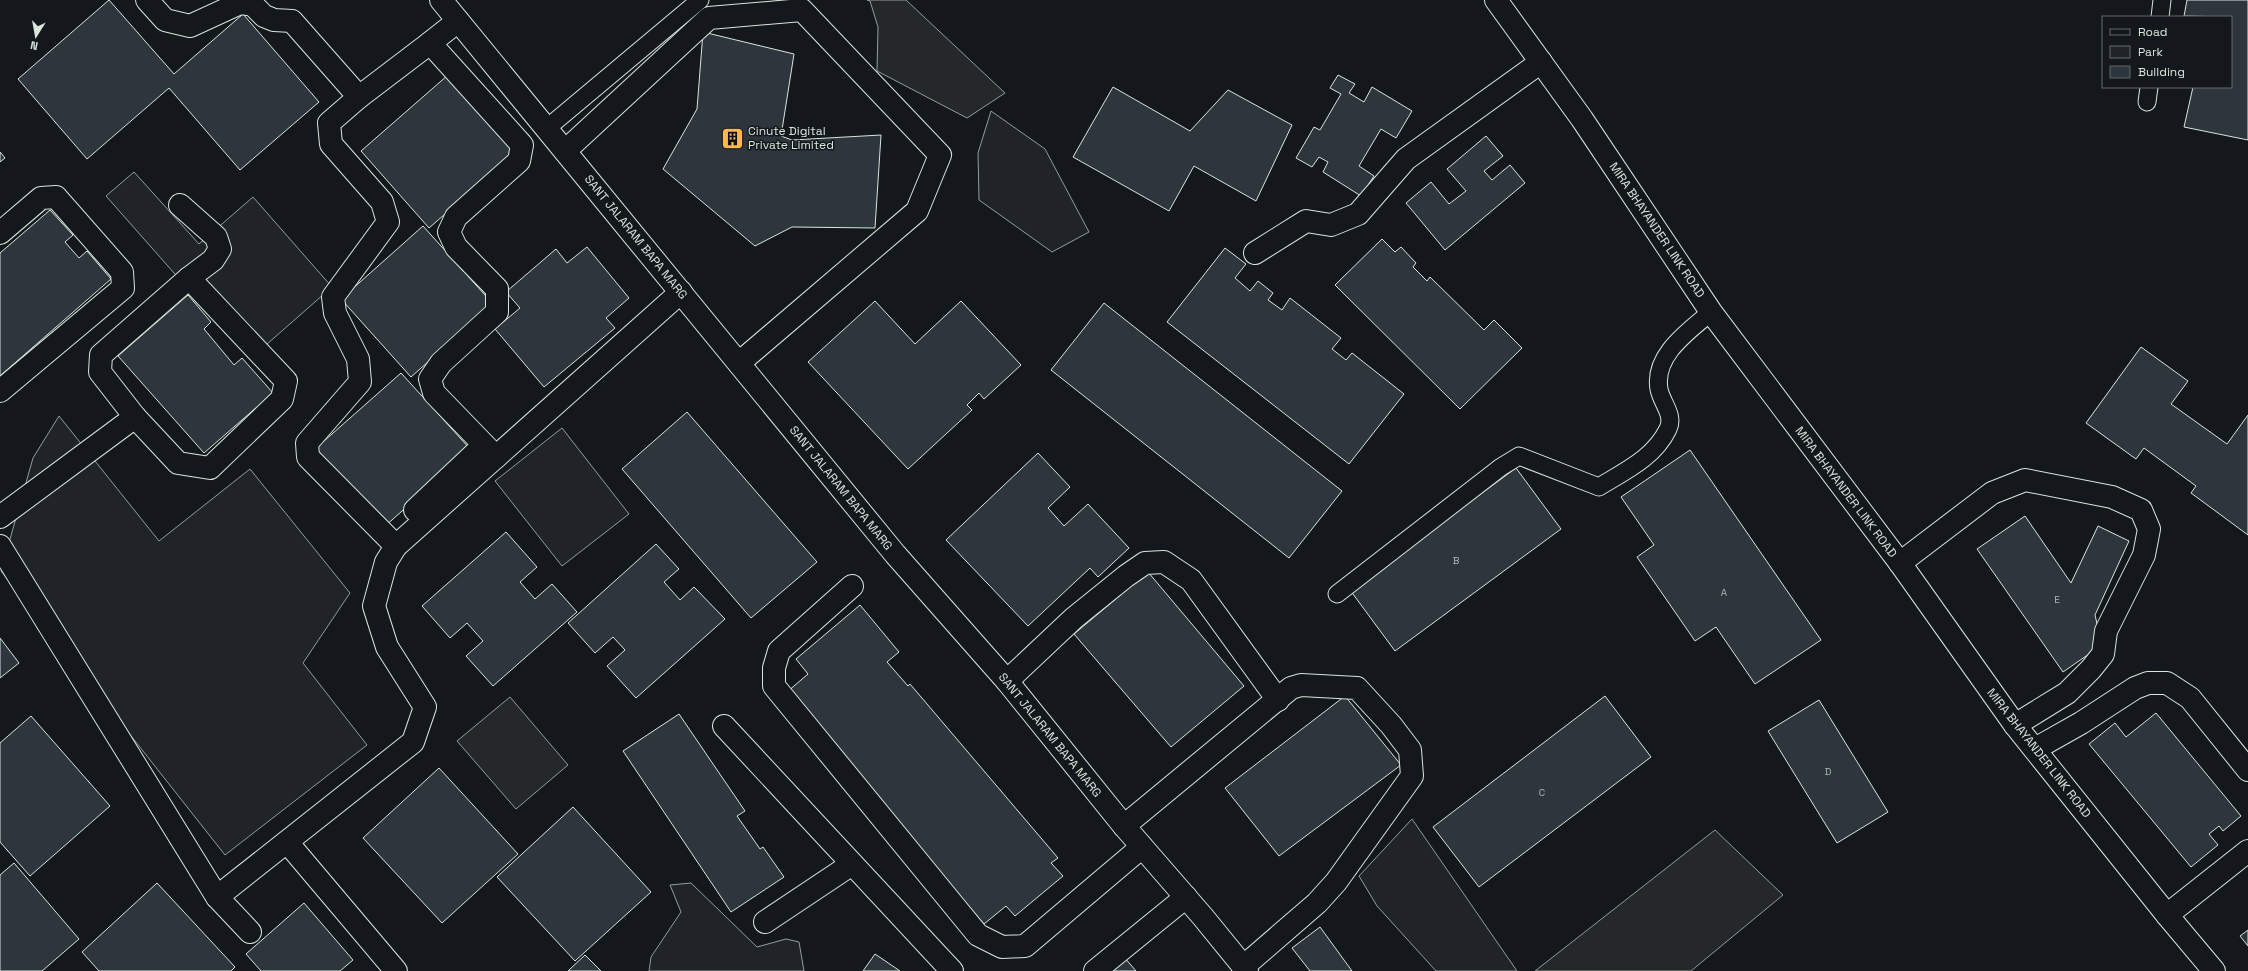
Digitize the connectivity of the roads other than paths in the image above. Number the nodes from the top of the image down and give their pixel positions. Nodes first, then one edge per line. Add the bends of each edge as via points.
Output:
1 (146, 0) edge
2 (441, 0) edge
3 (700, 0) edge
4 (1496, 0) edge
5 (2162, 0) edge
6 (2160, 16) edge
7 (458, 21) junction
8 (430, 43) junction
9 (1541, 62) junction
10 (359, 97) junction
11 (546, 129) junction
12 (565, 151) junction
13 (180, 205) dead end
14 (0, 233) edge
15 (1255, 253) dead end
16 (189, 278) junction
17 (681, 292) junction
18 (1711, 312) junction
19 (739, 364) junction
20 (0, 391) edge
21 (135, 417) junction
22 (490, 451) junction
23 (0, 518) edge
24 (391, 541) junction
25 (0, 546) edge
26 (1900, 564) junction
27 (852, 586) dead end
28 (1337, 594) dead end
29 (1008, 681) junction
30 (1278, 700) junction
31 (2015, 725) junction
32 (724, 726) dead end
33 (2035, 749) junction
34 (2248, 770) edge
35 (1124, 826) junction
36 (287, 842) junction
37 (1142, 847) junction
38 (2248, 851) edge
39 (852, 864) junction
40 (217, 897) junction
41 (1186, 897) junction
42 (2167, 915) junction
43 (765, 922) dead end
44 (250, 932) dead end
45 (1245, 969) edge
46 (396, 971) edge
47 (952, 971) edge
48 (1095, 971) edge
49 (2214, 971) edge

1 - 10 street via 165,20 190,26 240,3 253,5 264,16 274,20 292,21
2 - 7 street, SANT JALARAM BAPA MARG
3 - 11 lane
4 - 9 street, MIRA BHAYANDER LINK ROAD
5 - 6 lane
7 - 8 street
7 - 11 street, SANT JALARAM BAPA MARG
8 - 10 street
8 - 22 street via 522,145 519,161 456,217 449,232 456,247 497,289 497,312 441,364 430,380 434,393
9 - 15 street via 1406,159 1358,214 1331,225 1306,221
9 - 18 street, MIRA BHAYANDER LINK ROAD
10 - 24 street via 329,123 331,144 382,202 388,222 333,297 335,313 358,359 360,382 307,443 307,450 308,457
11 - 12 street, SANT JALARAM BAPA MARG
12 - 17 street, SANT JALARAM BAPA MARG
12 - 19 street via 709,18 802,10 940,155 917,211
13 - 16 street via 216,237 220,249 213,260
14 - 20 street via 41,198 56,197 122,272 123,288
16 - 21 street via 101,356 100,372
16 - 21 street via 286,381 282,399 210,468 178,463
17 - 19 street, SANT JALARAM BAPA MARG
17 - 22 street
18 - 26 street, MIRA BHAYANDER LINK ROAD
18 - 28 lane via 1675,343 1660,368 1659,389 1670,415 1669,428 1650,455 1599,487 1519,456 1501,466
19 - 29 street, SANT JALARAM BAPA MARG via 896,554
21 - 23 street
22 - 24 street
24 - 36 street via 374,606 388,647 425,707 413,742
25 - 40 street
26 - 31 street, MIRA BHAYANDER LINK ROAD
26 - 31 street via 1992,494 2025,480 2112,497 2141,510 2149,529 2144,555 2106,631 2103,654 2067,693
27 - 37 street via 779,651 774,668 774,686 978,935 1002,947 1025,946
29 - 30 street via 1074,618 1126,576 1145,563 1164,562 1191,580
29 - 35 street, SANT JALARAM BAPA MARG
30 - 35 street
30 - 45 street via 1291,688 1301,685 1357,688 1410,750 1412,776 1336,882 1317,903
31 - 33 street, MIRA BHAYANDER LINK ROAD
32 - 39 street
33 - 34 street via 2135,688 2148,683 2167,683 2190,698
33 - 42 street, MIRA BHAYANDER LINK ROAD
35 - 37 street, SANT JALARAM BAPA MARG
36 - 40 street
36 - 46 street
37 - 41 street, SANT JALARAM BAPA MARG
38 - 42 street
39 - 43 street
39 - 47 street
40 - 44 street
41 - 45 street, SANT JALARAM BAPA MARG
41 - 48 street
42 - 49 street, MIRA BHAYANDER LINK ROAD

